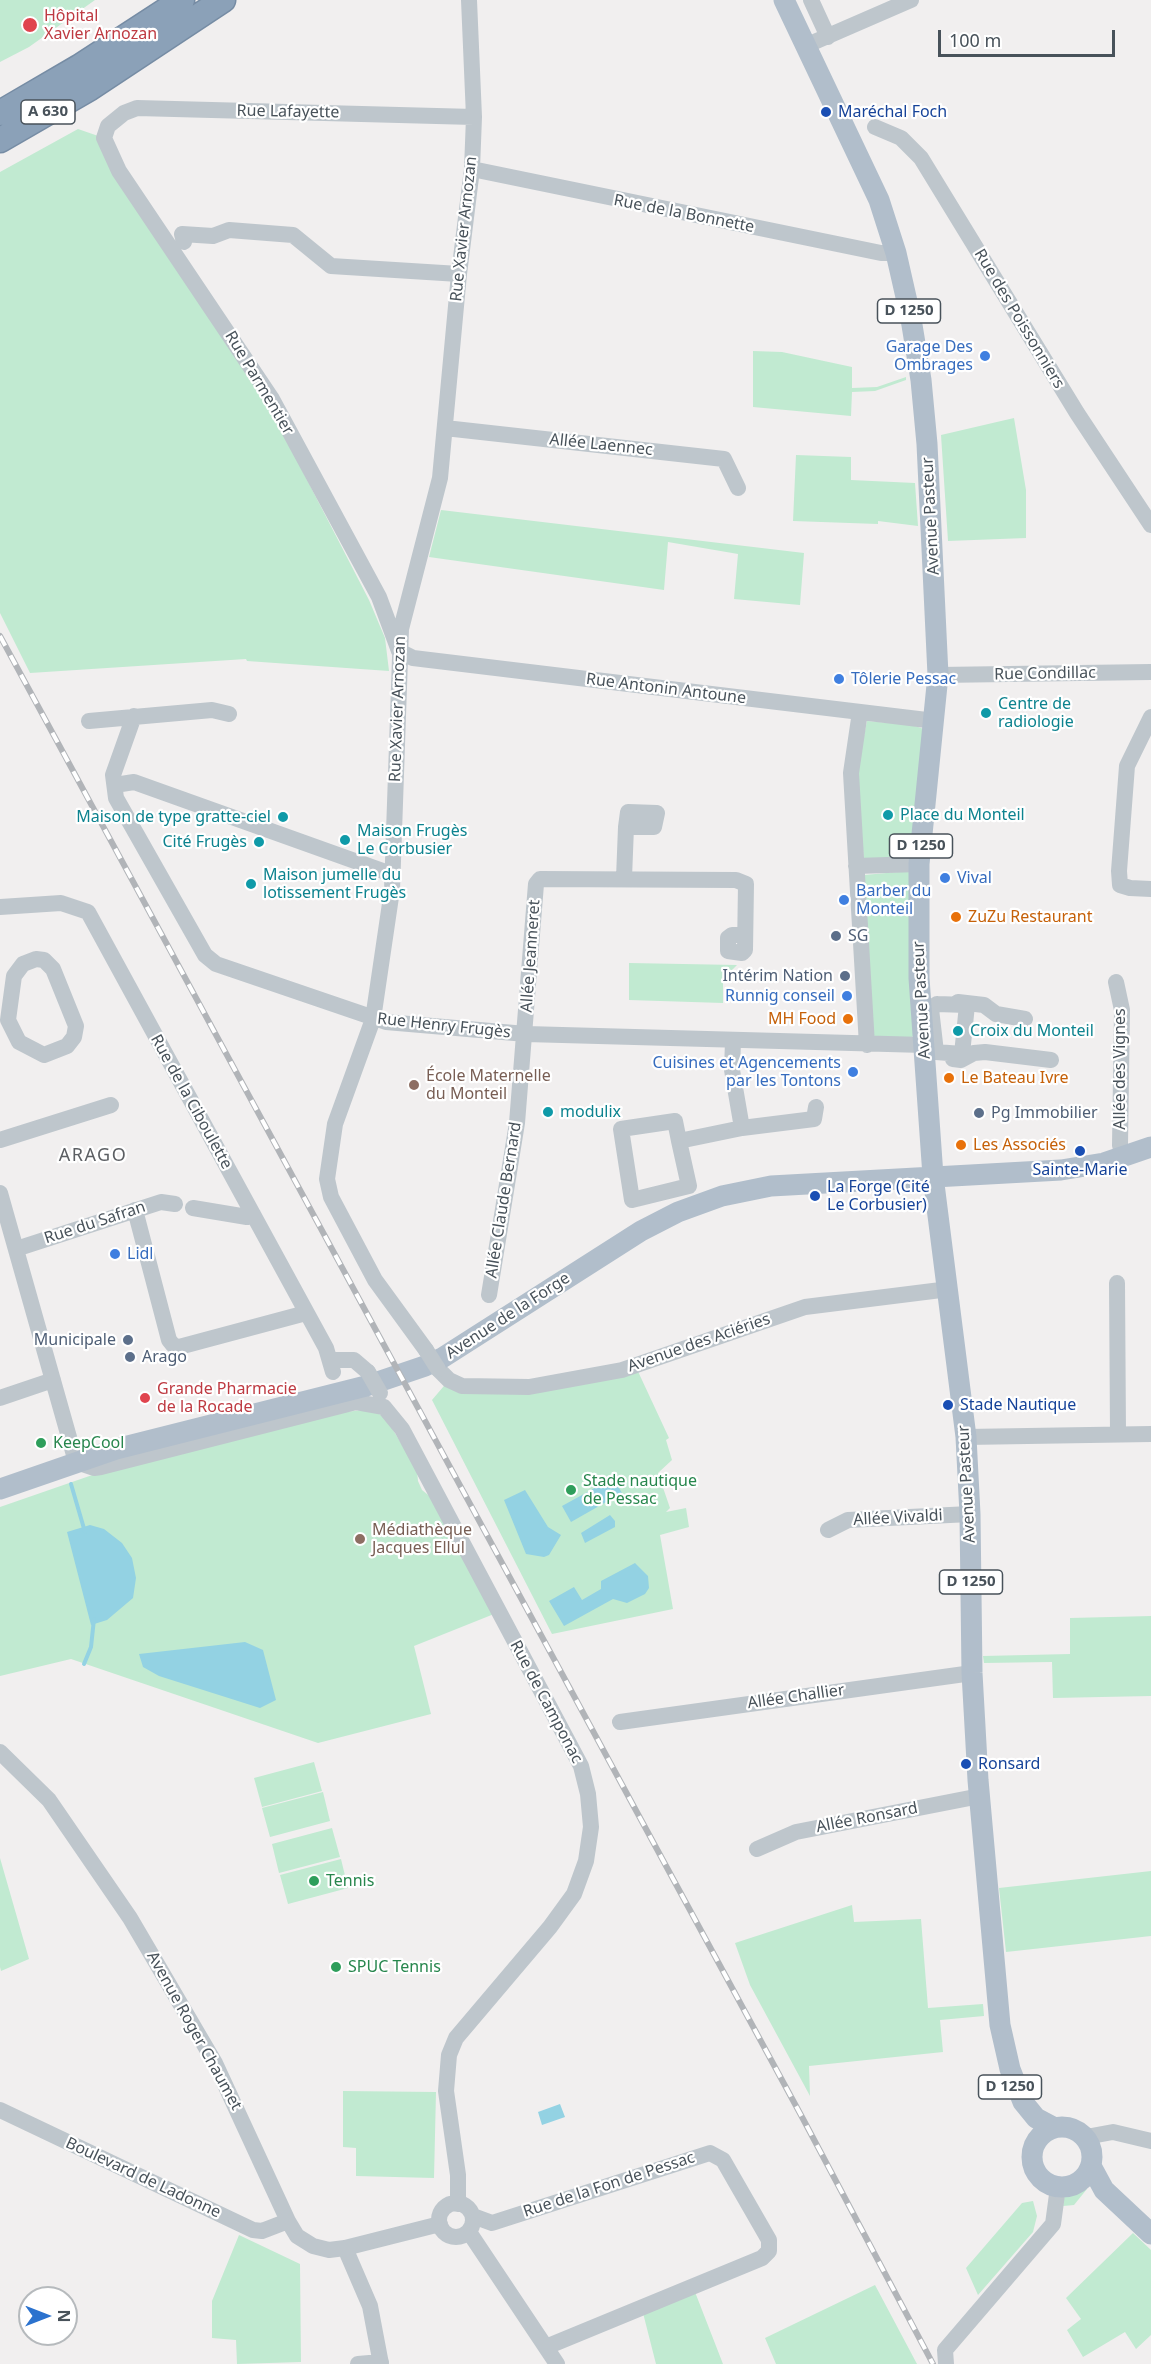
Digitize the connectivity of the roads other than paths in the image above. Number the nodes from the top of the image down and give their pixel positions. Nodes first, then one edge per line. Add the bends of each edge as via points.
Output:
1 (182, 0) edge
2 (223, 0) edge
3 (469, 0) edge
4 (784, 0) edge
5 (811, 0) edge
6 (908, 1) edge
7 (828, 37) junction
8 (805, 46) junction
9 (0, 113) edge
10 (474, 117) junction
11 (108, 126) joint
12 (875, 127) dead end
13 (0, 140) edge
14 (472, 169) junction
15 (184, 242) dead end
16 (896, 253) junction
17 (459, 274) junction
18 (445, 428) junction
19 (738, 488) dead end
20 (1151, 525) edge
21 (399, 651) junction
22 (1151, 672) edge
23 (938, 675) junction
24 (860, 712) junction
25 (230, 714) dead end
26 (134, 716) junction
27 (1151, 717) edge
28 (89, 721) dead end
29 (935, 721) junction
30 (115, 785) junction
31 (626, 827) dead end
32 (919, 864) junction
33 (856, 866) junction
34 (394, 874) junction
35 (624, 878) junction
36 (1151, 888) edge
37 (0, 907) edge
38 (745, 935) dead end
39 (1116, 982) dead end
40 (921, 1003) junction
41 (373, 1019) junction
42 (1025, 1019) dead end
43 (4, 1021) edge
44 (526, 1034) junction
45 (733, 1041) junction
46 (867, 1045) junction
47 (925, 1051) junction
48 (1051, 1060) dead end
49 (111, 1105) dead end
50 (816, 1107) dead end
51 (742, 1128) junction
52 (0, 1140) edge
53 (680, 1141) junction
54 (1151, 1147) edge
55 (1123, 1156) junction
56 (933, 1176) junction
57 (0, 1193) edge
58 (175, 1204) dead end
59 (193, 1208) dead end
60 (135, 1210) junction
61 (253, 1214) junction
62 (16, 1249) junction
63 (1117, 1282) dead end
64 (949, 1289) junction
65 (489, 1295) dead end
66 (306, 1313) junction
67 (368, 1372) joint
68 (444, 1374) joint
69 (53, 1380) junction
70 (0, 1398) edge
71 (379, 1398) junction
72 (1118, 1434) junction
73 (1151, 1434) edge
74 (966, 1437) junction
75 (76, 1462) junction
76 (0, 1489) edge
77 (970, 1514) junction
78 (828, 1530) dead end
79 (972, 1673) junction
80 (620, 1722) dead end
81 (0, 1752) edge
82 (980, 1796) junction
83 (757, 1849) dead end
84 (999, 2025) junction
85 (0, 2110) edge
86 (1053, 2127) junction
87 (1086, 2137) junction
88 (1151, 2141) edge
89 (1035, 2144) junction
90 (1086, 2173) junction
91 (1058, 2187) junction
92 (458, 2204) junction
93 (288, 2221) junction
94 (440, 2224) junction
95 (471, 2224) junction
96 (1151, 2234) edge
97 (345, 2248) junction
98 (546, 2347) junction
99 (945, 2362) edge
100 (381, 2363) edge
101 (358, 2364) edge
102 (557, 2364) edge

1 - 9 highway, A 630
2 - 13 highway, A 630 via 96,84
3 - 10 street, Rue Xavier Arnozan
4 - 8 main road, Avenue Pasteur / D 1250
5 - 7 street
6 - 7 street
7 - 8 street
8 - 16 main road, Avenue Pasteur / D 1250 via 868,174
10 - 11 street, Rue Lafayette via 136,108
10 - 14 street, Rue Xavier Arnozan
11 - 21 street, Rue Parmentier via 104,138 119,171 272,399 379,597
12 - 20 street, Rue des Poissonniers via 901,138 921,158 1077,413
14 - 16 street, Rue de la Bonnette via 835,244
14 - 17 street, Rue Xavier Arnozan
15 - 17 street via 182,234 213,236 229,230 293,235 331,266
16 - 23 main road, Avenue Pasteur / D 1250 via 922,394
17 - 18 street, Rue Xavier Arnozan
18 - 19 street, Allée Laennec via 724,459
18 - 21 street, Rue Xavier Arnozan via 440,478 401,629
21 - 24 street, Rue Antonin Antoune via 413,658
21 - 34 street, Rue Xavier Arnozan
22 - 23 street, Rue Condillac
23 - 29 main road, Avenue Pasteur / D 1250
24 - 29 street, Rue Antonin Antoune
24 - 33 street via 851,773
25 - 26 street via 212,710
26 - 28 street
26 - 30 street, Rue Henry Frugès via 113,775
27 - 36 street via 1127,766 1119,871 1120,885
29 - 32 main road, Avenue Pasteur / D 1250
30 - 34 street via 134,782
30 - 41 street, Rue Henry Frugès via 116,798 205,955 216,964
31 - 35 street
32 - 33 street
32 - 40 main road, Avenue Pasteur / D 1250
33 - 46 street
34 - 41 street, Rue Xavier Arnozan
35 - 38 street via 736,880 746,884
35 - 44 street, Allée Jeanneret via 540,879 536,884
37 - 61 street, Rue de la Ciboulette via 61,903 88,912
39 - 55 street, Allée des Vignes via 1122,1010
40 - 42 street via 968,1002 984,1005 996,1014
40 - 47 main road, Avenue Pasteur / D 1250
41 - 44 street, Rue Henry Frugès
41 - 68 street, Rue Xavier Arnozan, bridge via 335,1124 327,1179 331,1197 375,1280
43 - 43 street via 19,1042 39,1054 56,1052 74,1037 74,1018 53,969 44,960 29,961 18,970
44 - 45 street, Rue Henry Frugès
44 - 65 street, Allée Claude Bernard via 517,1123
45 - 46 street, Rue Henry Frugès
45 - 51 street via 732,1070
46 - 47 street, Rue Henry Frugès
47 - 48 street, Rue Henry Frugès via 961,1060 985,1052
47 - 56 main road, Avenue Pasteur / D 1250
49 - 52 street
50 - 51 street via 814,1119
51 - 53 street
53 - 53 street via 689,1186 632,1200 621,1129 675,1121
54 - 55 main road, Avenue de la Forge
55 - 56 main road, Avenue de la Forge via 1061,1170
56 - 64 main road, Avenue Pasteur / D 1250
56 - 75 main road, Avenue de la Forge via 771,1186 700,1203 641,1231 426,1366 366,1386
57 - 62 street
58 - 60 street, Rue du Safran via 161,1202
59 - 61 street via 247,1217
60 - 62 street, Rue du Safran
60 - 66 street via 172,1345 179,1347
61 - 66 street, Rue de la Ciboulette
62 - 69 street
63 - 72 street
64 - 68 street, Avenue des Aciéries via 805,1307 593,1377 529,1387 470,1387
64 - 74 main road, Avenue Pasteur / D 1250
66 - 67 street, Rue de la Ciboulette via 332,1366 354,1360
67 - 71 street, Rue de Camponac, bridge
69 - 70 street
69 - 75 street
71 - 75 street via 101,1467
71 - 92 street, Rue de Camponac via 402,1429 581,1766 590,1810 586,1861 574,1894 451,2047 446,2091 458,2175
72 - 73 street
72 - 74 street
74 - 77 main road, Avenue Pasteur / D 1250
75 - 76 main road, Avenue de la Forge
77 - 78 street, Allée Vivaldi via 848,1520
77 - 79 main road, Avenue Pasteur / D 1250
79 - 80 street, Allée Challier
79 - 82 main road, Avenue Pasteur / D 1250
81 - 93 street, Avenue Roger Chaumet via 49,1800 130,1918 215,2063
82 - 83 street, Allée Ronsard via 796,1832
82 - 84 main road, Avenue Pasteur / D 1250
84 - 86 main road, Avenue Pasteur / D 1250 via 1023,2102 1036,2118
84 - 89 main road, Avenue Pasteur / D 1250 via 997,2041 1004,2070
85 - 93 street, Boulevard de Ladonne via 253,2230 262,2232
86 - 87 main road via 1069,2127
86 - 89 main road
87 - 88 street via 1113,2132
87 - 90 main road via 1093,2156
89 - 91 main road via 1034,2169 1040,2178
90 - 91 main road via 1074,2185
90 - 96 main road
91 - 99 street via 1053,2224 945,2350
92 - 94 street via 444,2209
92 - 95 street via 467,2207
93 - 97 street, Avenue Roger Chaumet via 297,2236 313,2246
94 - 95 street via 445,2233 454,2237
94 - 97 street, Avenue Roger Chaumet
95 - 98 street
95 - 98 street, Rue de la Fon de Pessac via 492,2223 710,2153 723,2160 769,2240 769,2251 762,2258
97 - 100 street via 370,2306
98 - 102 street
100 - 101 street

